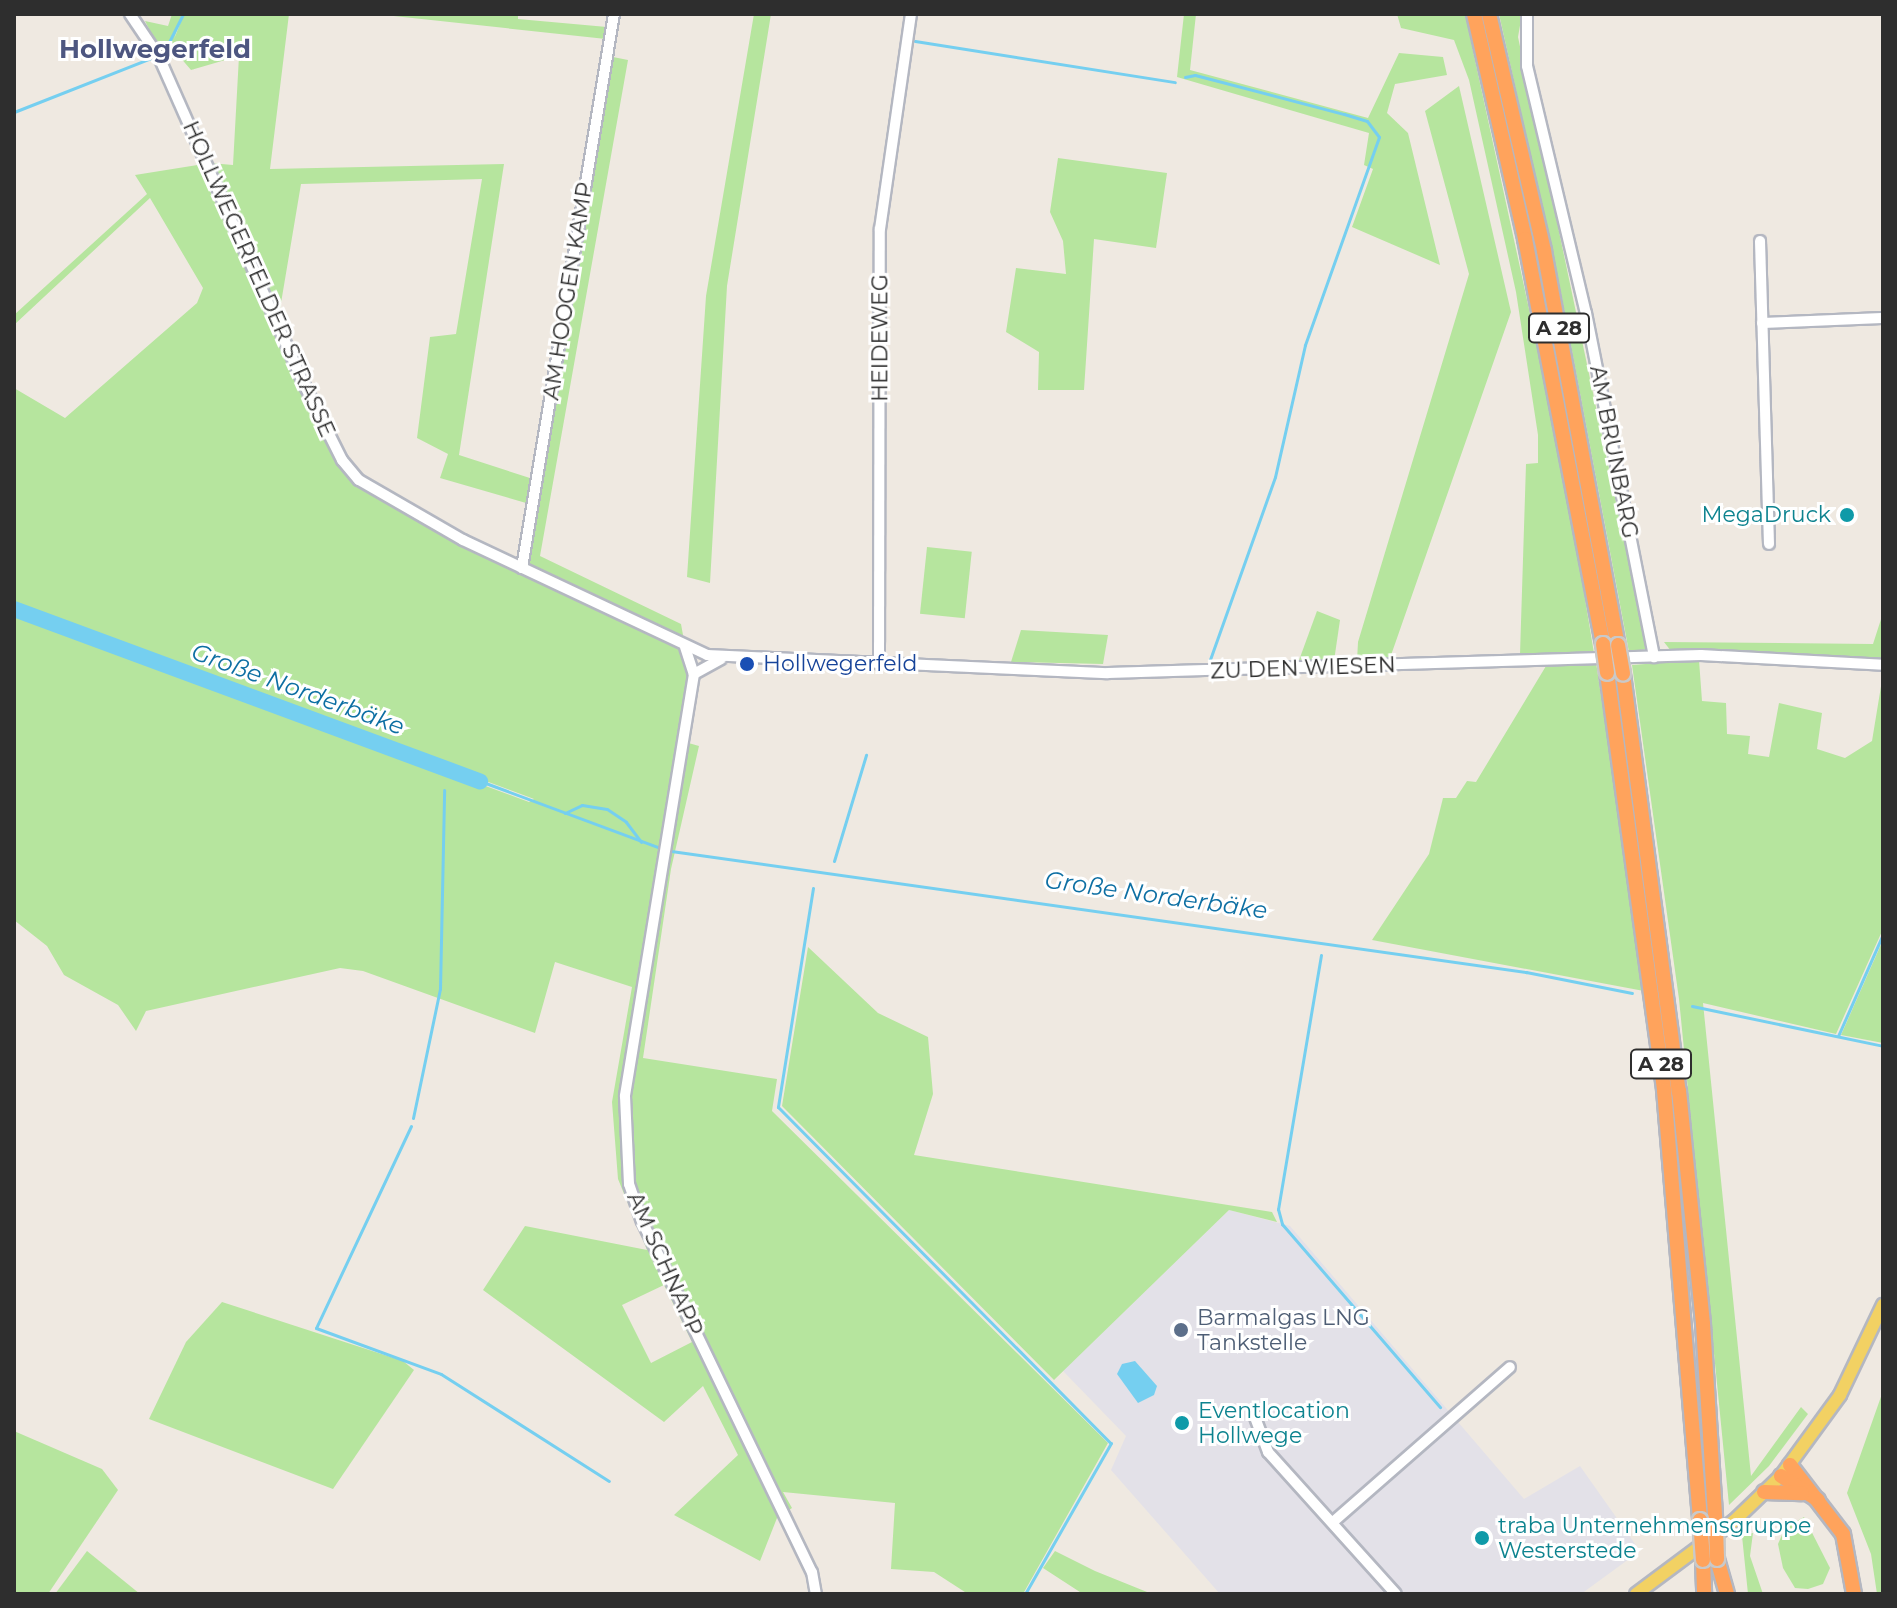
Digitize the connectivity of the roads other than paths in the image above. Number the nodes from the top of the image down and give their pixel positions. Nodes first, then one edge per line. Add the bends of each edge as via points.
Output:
1 (130, 14) edge
2 (614, 14) edge
3 (911, 14) edge
4 (1474, 14) edge
5 (1489, 14) edge
6 (1527, 14) edge
7 (1760, 241) dead end
8 (1883, 318) edge
9 (1762, 323) junction
10 (1769, 544) dead end
11 (522, 568) junction
12 (1610, 644) junction
13 (684, 645) junction
14 (1654, 657) junction
15 (723, 659) junction
16 (879, 664) junction
17 (1883, 665) edge
18 (694, 674) junction
19 (1615, 674) junction
20 (1883, 1305) edge
21 (1510, 1367) dead end
22 (1253, 1412) dead end
23 (1785, 1470) junction
24 (1764, 1492) junction
25 (1802, 1493) junction
26 (1818, 1500) junction
27 (1333, 1522) junction
28 (1710, 1560) junction
29 (816, 1594) edge
30 (1396, 1594) edge
31 (1636, 1594) edge
32 (1704, 1594) edge
33 (1719, 1594) edge
34 (1727, 1594) edge
35 (1854, 1594) edge

1 - 11 street, HOLLWEGERFELDER STRASSE via 159,57 342,460 373,490
2 - 11 street, AM HOOGEN KAMP
3 - 16 street, HEIDEWEG via 880,229
4 - 12 highway, A 28
5 - 12 highway, A 28 via 1544,251
6 - 14 street, AM BRUNBARG via 1527,66 1592,342
7 - 9 street
8 - 9 street
9 - 10 street
11 - 13 street, HOLLWEGERFELDER STRASSE
12 - 19 highway, A 28, bridge
13 - 15 street, HOLLWEGERFELDER STRASSE
13 - 18 street, AM SCHNAPP
14 - 16 street, ZU DEN WIESEN via 1108,673
14 - 17 street, ZU DEN WIESEN
15 - 16 street, ZU DEN WIESEN
15 - 18 street
18 - 29 street, AM SCHNAPP via 625,1096 629,1184 642,1221 812,1572
19 - 28 highway, A 28, bridge via 1664,1090 1700,1520
19 - 28 highway, A 28, bridge via 1679,1091 1715,1510
20 - 23 main road via 1840,1395
21 - 27 street
22 - 27 street via 1268,1452
23 - 24 main road
23 - 25 highway
23 - 26 highway
24 - 25 highway
24 - 31 main road
25 - 26 highway
26 - 35 highway via 1848,1547
27 - 30 street
28 - 32 highway, A 28
28 - 33 highway, A 28
28 - 34 highway

